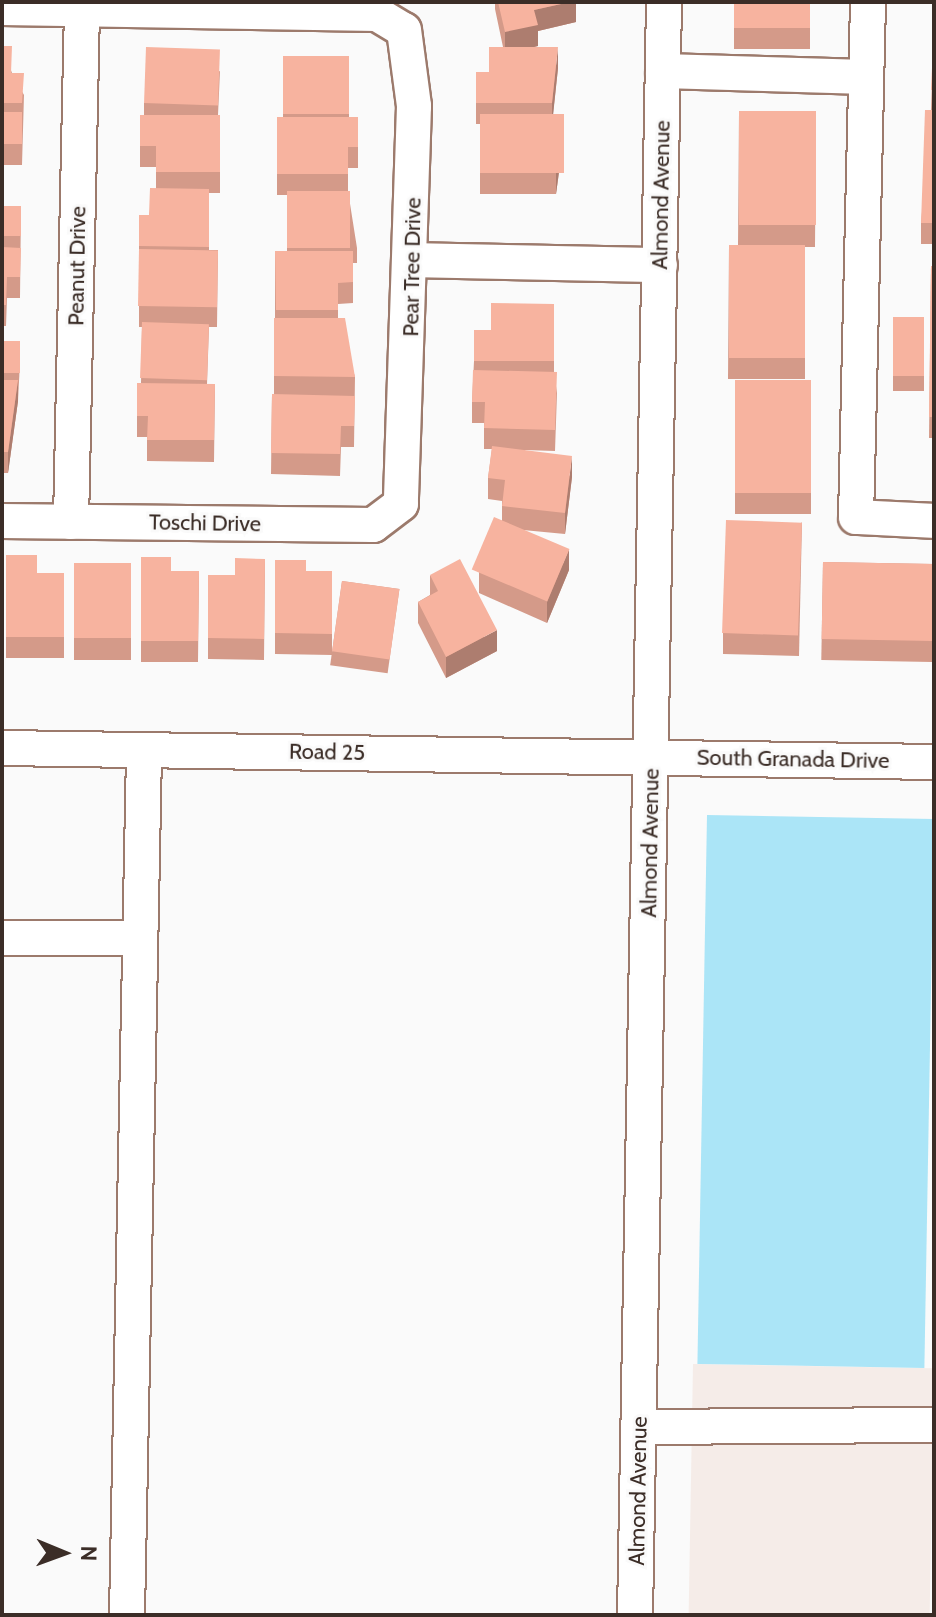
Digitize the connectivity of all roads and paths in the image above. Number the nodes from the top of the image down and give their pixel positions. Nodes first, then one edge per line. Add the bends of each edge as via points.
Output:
1 (664, 2) edge
2 (868, 2) edge
3 (2, 8) edge
4 (82, 10) junction
5 (663, 71) junction
6 (866, 77) junction
7 (413, 260) junction
8 (660, 265) junction
9 (401, 504) joint
10 (2, 521) edge
11 (934, 521) edge
12 (71, 522) junction
13 (2, 748) edge
14 (144, 750) junction
15 (651, 757) junction
16 (934, 762) edge
17 (2, 938) edge
18 (140, 938) junction
19 (934, 1425) edge
20 (640, 1427) junction
21 (127, 1615) edge
22 (635, 1615) edge

1 - 5 street, Almond Avenue
2 - 6 street
3 - 4 street
4 - 7 street, Pear Tree Drive via 377,14 404,30 413,61
4 - 12 street, Peanut Drive
5 - 6 street
5 - 8 street, Almond Avenue
6 - 11 street via 856,517
7 - 8 street
7 - 9 street, Pear Tree Drive
8 - 15 street, Almond Avenue
9 - 12 street, Toschi Drive via 373,525
10 - 12 street, Toschi Drive
13 - 14 street, Road 25
14 - 15 street, Road 25
14 - 18 street
15 - 16 street, South Granada Drive
15 - 20 street, Almond Avenue
17 - 18 street
18 - 21 street
19 - 20 street
20 - 22 street, Almond Avenue

